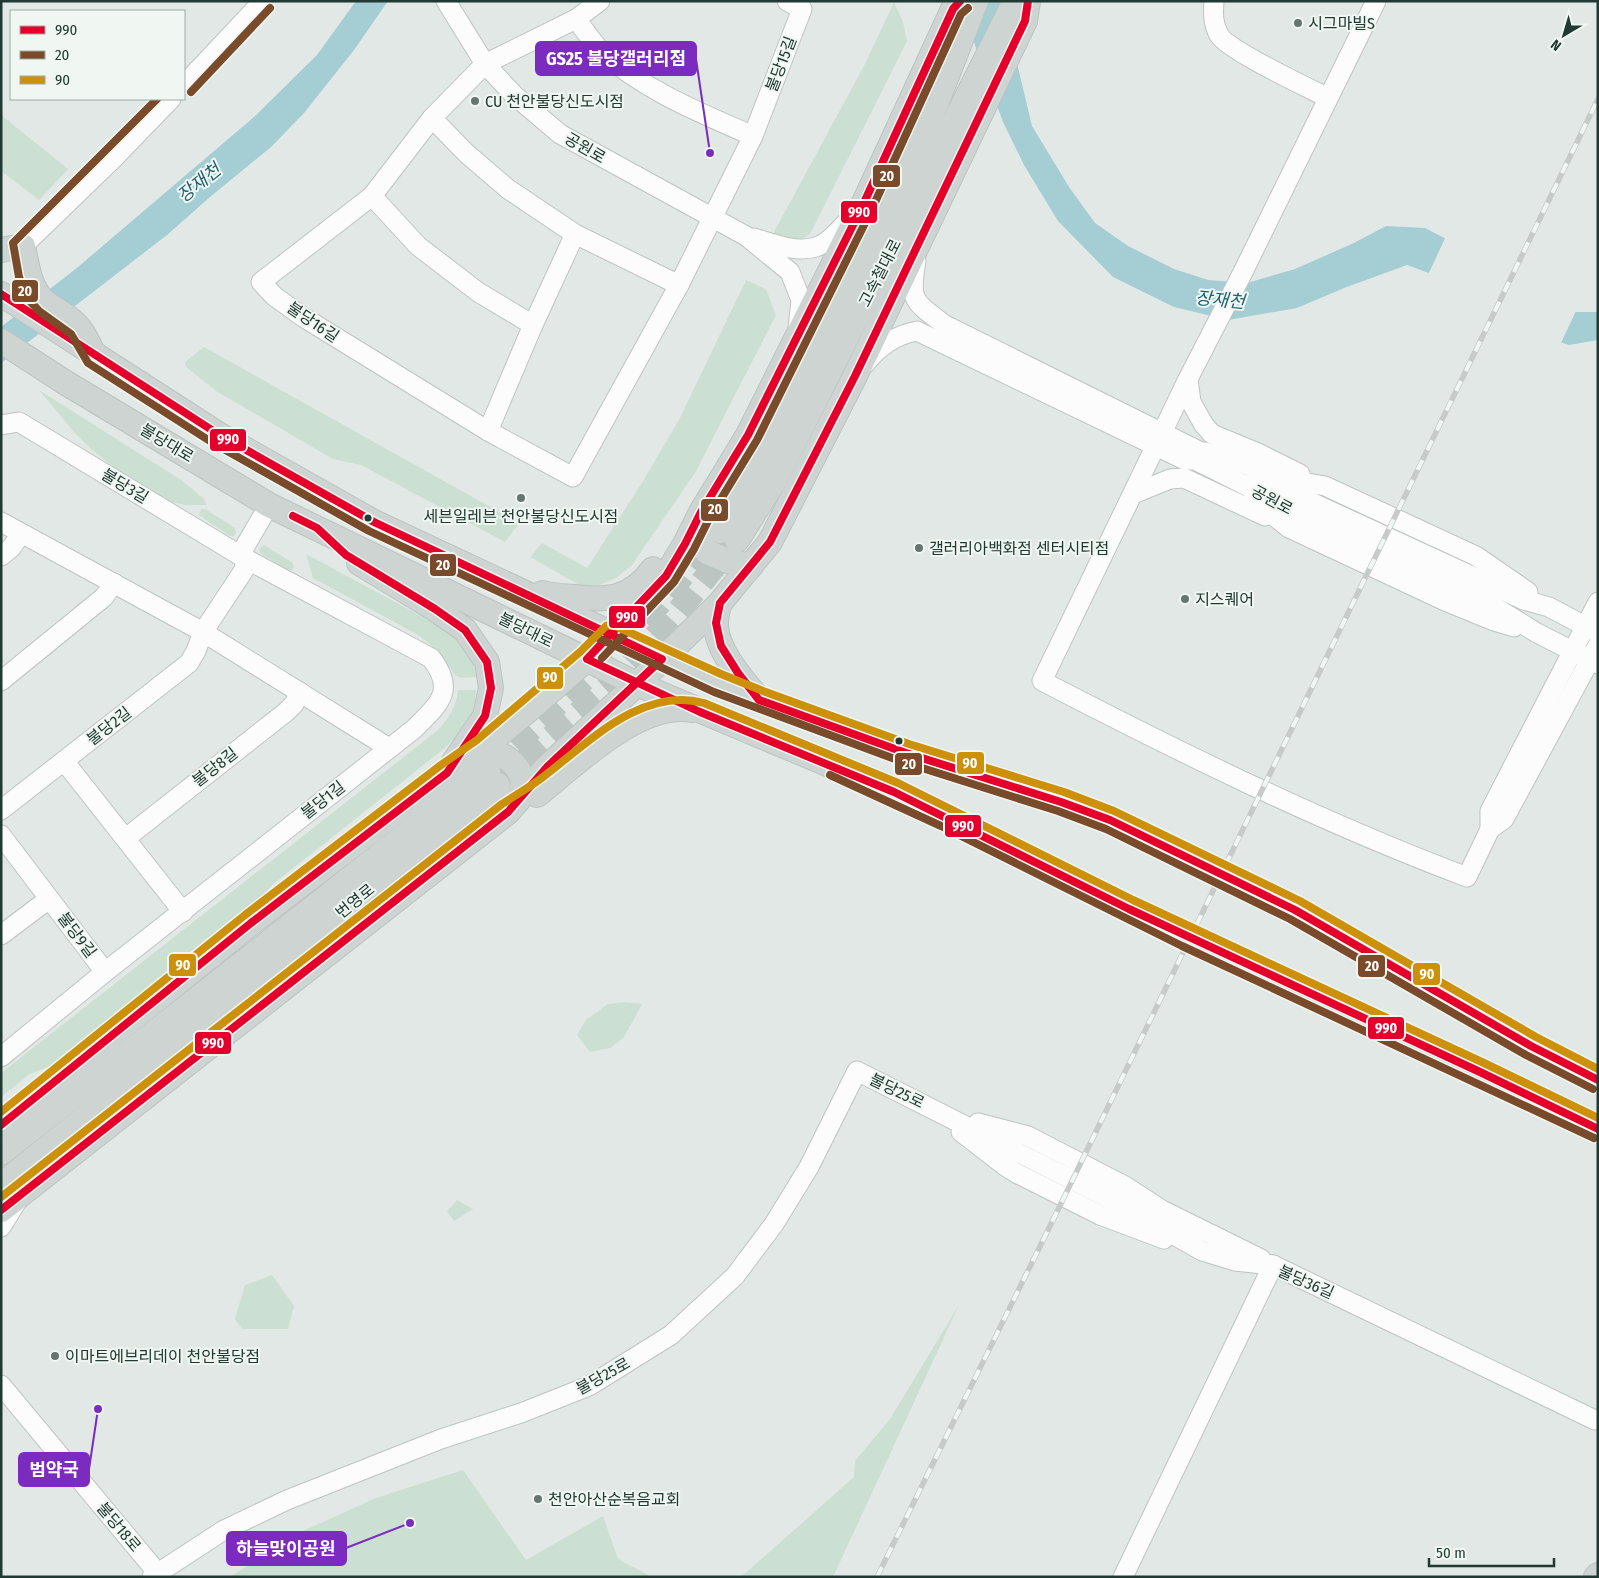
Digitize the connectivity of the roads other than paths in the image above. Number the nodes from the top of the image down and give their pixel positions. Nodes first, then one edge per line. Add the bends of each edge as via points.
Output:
1 (263, 1) edge
2 (446, 1) edge
3 (600, 1) edge
4 (787, 1) edge
5 (960, 1) edge
6 (976, 1) edge
7 (1214, 1) edge
8 (1376, 1) edge
9 (1023, 8) edge
10 (576, 19) junction
11 (485, 64) junction
12 (185, 84) edge
13 (1328, 98) junction
14 (169, 100) edge
15 (432, 118) junction
16 (753, 136) junction
17 (372, 196) junction
18 (862, 207) junction
19 (712, 218) junction
20 (575, 234) junction
21 (746, 236) junction
22 (920, 242) junction
23 (12, 248) edge
24 (679, 285) junction
25 (4, 296) edge
26 (533, 325) junction
27 (945, 334) junction
28 (798, 336) junction
29 (1, 341) edge
30 (94, 355) junction
31 (855, 376) junction
32 (1188, 379) junction
33 (1, 425) edge
34 (488, 432) junction
35 (1159, 439) junction
36 (1192, 456) junction
37 (1325, 486) junction
38 (1132, 494) junction
39 (269, 505) junction
40 (701, 512) junction
41 (1, 522) edge
42 (317, 528) junction
43 (1289, 528) junction
44 (21, 534) junction
45 (1, 556) edge
46 (243, 557) junction
47 (750, 566) junction
48 (493, 579) junction
49 (114, 583) junction
50 (1598, 602) edge
51 (720, 603) junction
52 (1549, 607) junction
53 (1592, 629) edge
54 (204, 632) junction
55 (1537, 633) junction
56 (612, 634) junction
57 (1589, 655) edge
58 (662, 659) junction
59 (587, 660) junction
60 (1, 681) edge
61 (637, 684) junction
62 (300, 692) junction
63 (759, 700) junction
64 (700, 712) junction
65 (389, 748) junction
66 (467, 759) junction
67 (64, 761) junction
68 (447, 773) junction
69 (1, 810) edge
70 (508, 812) junction
71 (1, 836) edge
72 (126, 838) junction
73 (49, 898) junction
74 (183, 912) junction
75 (1, 935) edge
76 (105, 972) junction
77 (1, 1057) edge
78 (1598, 1080) edge
79 (938, 1111) junction
80 (1, 1126) edge
81 (1598, 1129) edge
82 (1, 1153) edge
83 (7, 1198) edge
84 (1, 1227) edge
85 (1273, 1265) junction
86 (1, 1385) edge
87 (1597, 1421) edge
88 (157, 1575) edge
89 (1123, 1577) edge

1 - 12 street
2 - 11 street, 공원로
3 - 10 street
4 - 16 street, 불당15길 via 802,9
5 - 18 main road via 953,9
6 - 9 main road, 고속철대로 via 936,107 728,535 775,480 947,138
7 - 13 street via 1213,20 1220,36 1235,49
8 - 13 street
9 - 22 main road
10 - 11 street
10 - 16 street via 601,50 631,75 667,96
11 - 15 street, 불당16길
11 - 19 street, 공원로 via 514,95 560,134
13 - 32 street
14 - 23 street via 114,158
15 - 17 street, 불당16길
15 - 20 street via 508,189
16 - 19 street, 불당15길
17 - 26 street via 418,246 478,292
17 - 34 street, 불당16길 via 261,282 303,317
18 - 21 street via 817,247 794,249
18 - 28 main road
19 - 21 street, 공원로
19 - 24 street, 불당16길
20 - 24 street
20 - 26 street
21 - 28 street via 790,272 801,300
22 - 27 street via 912,291 920,306
22 - 31 main road
23 - 30 main road via 42,300 73,321 86,337
24 - 34 street, 불당16길 via 567,483
25 - 30 main road, 불당대로
26 - 34 street
27 - 31 street via 917,331 902,334 874,352
27 - 35 street, 공원로
28 - 40 main road via 748,435
29 - 39 main road, 불당대로
30 - 48 main road, 불당대로 via 235,444 374,522
31 - 47 main road via 770,542
32 - 35 street
32 - 37 street via 1191,402 1212,434
33 - 46 street, 불당3길 via 19,422
35 - 36 street, 공원로
35 - 38 street
36 - 37 street via 1234,460 1280,478
36 - 43 street via 1192,468 1249,495
36 - 52 street, 공원로 via 1289,492 1524,600
36 - 55 street, 공원로 via 1319,525 1490,604
37 - 52 street via 1476,556
38 - 43 street via 1170,479 1184,478
38 - 57 street via 1042,682 1164,744 1361,835 1468,877 1490,829 1504,820
39 - 42 main road, 불당대로
39 - 46 street, 불당2길
40 - 47 main road via 696,537 707,552
40 - 48 main road via 646,580 625,594 597,600 547,594
40 - 56 main road via 666,576
41 - 44 street
42 - 59 main road, 불당대로
42 - 68 main road via 346,555 465,630 487,662 491,688 485,716
43 - 55 street via 1445,601 1494,621
44 - 45 street
44 - 49 street
46 - 54 street, 불당2길 via 244,570
46 - 65 street, 불당1길 via 431,658 440,669 444,685 438,705
47 - 51 main road
48 - 56 main road, 불당대로
49 - 54 street
49 - 60 street via 104,597
50 - 53 street
51 - 58 main road
51 - 63 main road via 716,623 721,646
52 - 53 street, 공원로
53 - 57 street
54 - 62 street
54 - 67 street, 불당2길 via 189,662
55 - 57 street, 공원로
56 - 58 main road, 불당대로
56 - 59 main road
58 - 61 main road
58 - 63 main road, 불당대로
59 - 61 main road, 불당대로
59 - 66 main road
61 - 64 main road, 불당대로
61 - 70 main road via 547,767
62 - 65 street
62 - 72 street, 불당8길 via 286,712
63 - 78 main road, 불당대로 via 906,753 1110,820 1295,910 1531,1046
64 - 70 main road via 683,708 632,723 600,744 525,804
64 - 81 main road, 불당대로 via 894,792 1129,909
65 - 74 street, 불당1길
66 - 68 main road
66 - 70 main road via 497,754 516,767 523,782 521,792
67 - 69 street, 불당2길
67 - 72 street
68 - 80 main road via 251,923
70 - 83 main road
71 - 73 street, 불당9길
72 - 74 street
73 - 75 street, 불당9길
73 - 76 street, 불당9길
74 - 76 street, 불당1길
76 - 77 street, 불당1길
79 - 85 street via 1028,1136 1124,1186 1162,1210
79 - 85 street via 1118,1202 1202,1251 1235,1261
79 - 88 street, 불당25로 via 857,1071 809,1167 774,1224 735,1276 672,1335 590,1386 287,1500 224,1530
82 - 83 main road, 번영로 via 493,778
83 - 84 street
85 - 87 street, 불당36길
85 - 89 street, 불당36길
86 - 88 street, 불당18로

